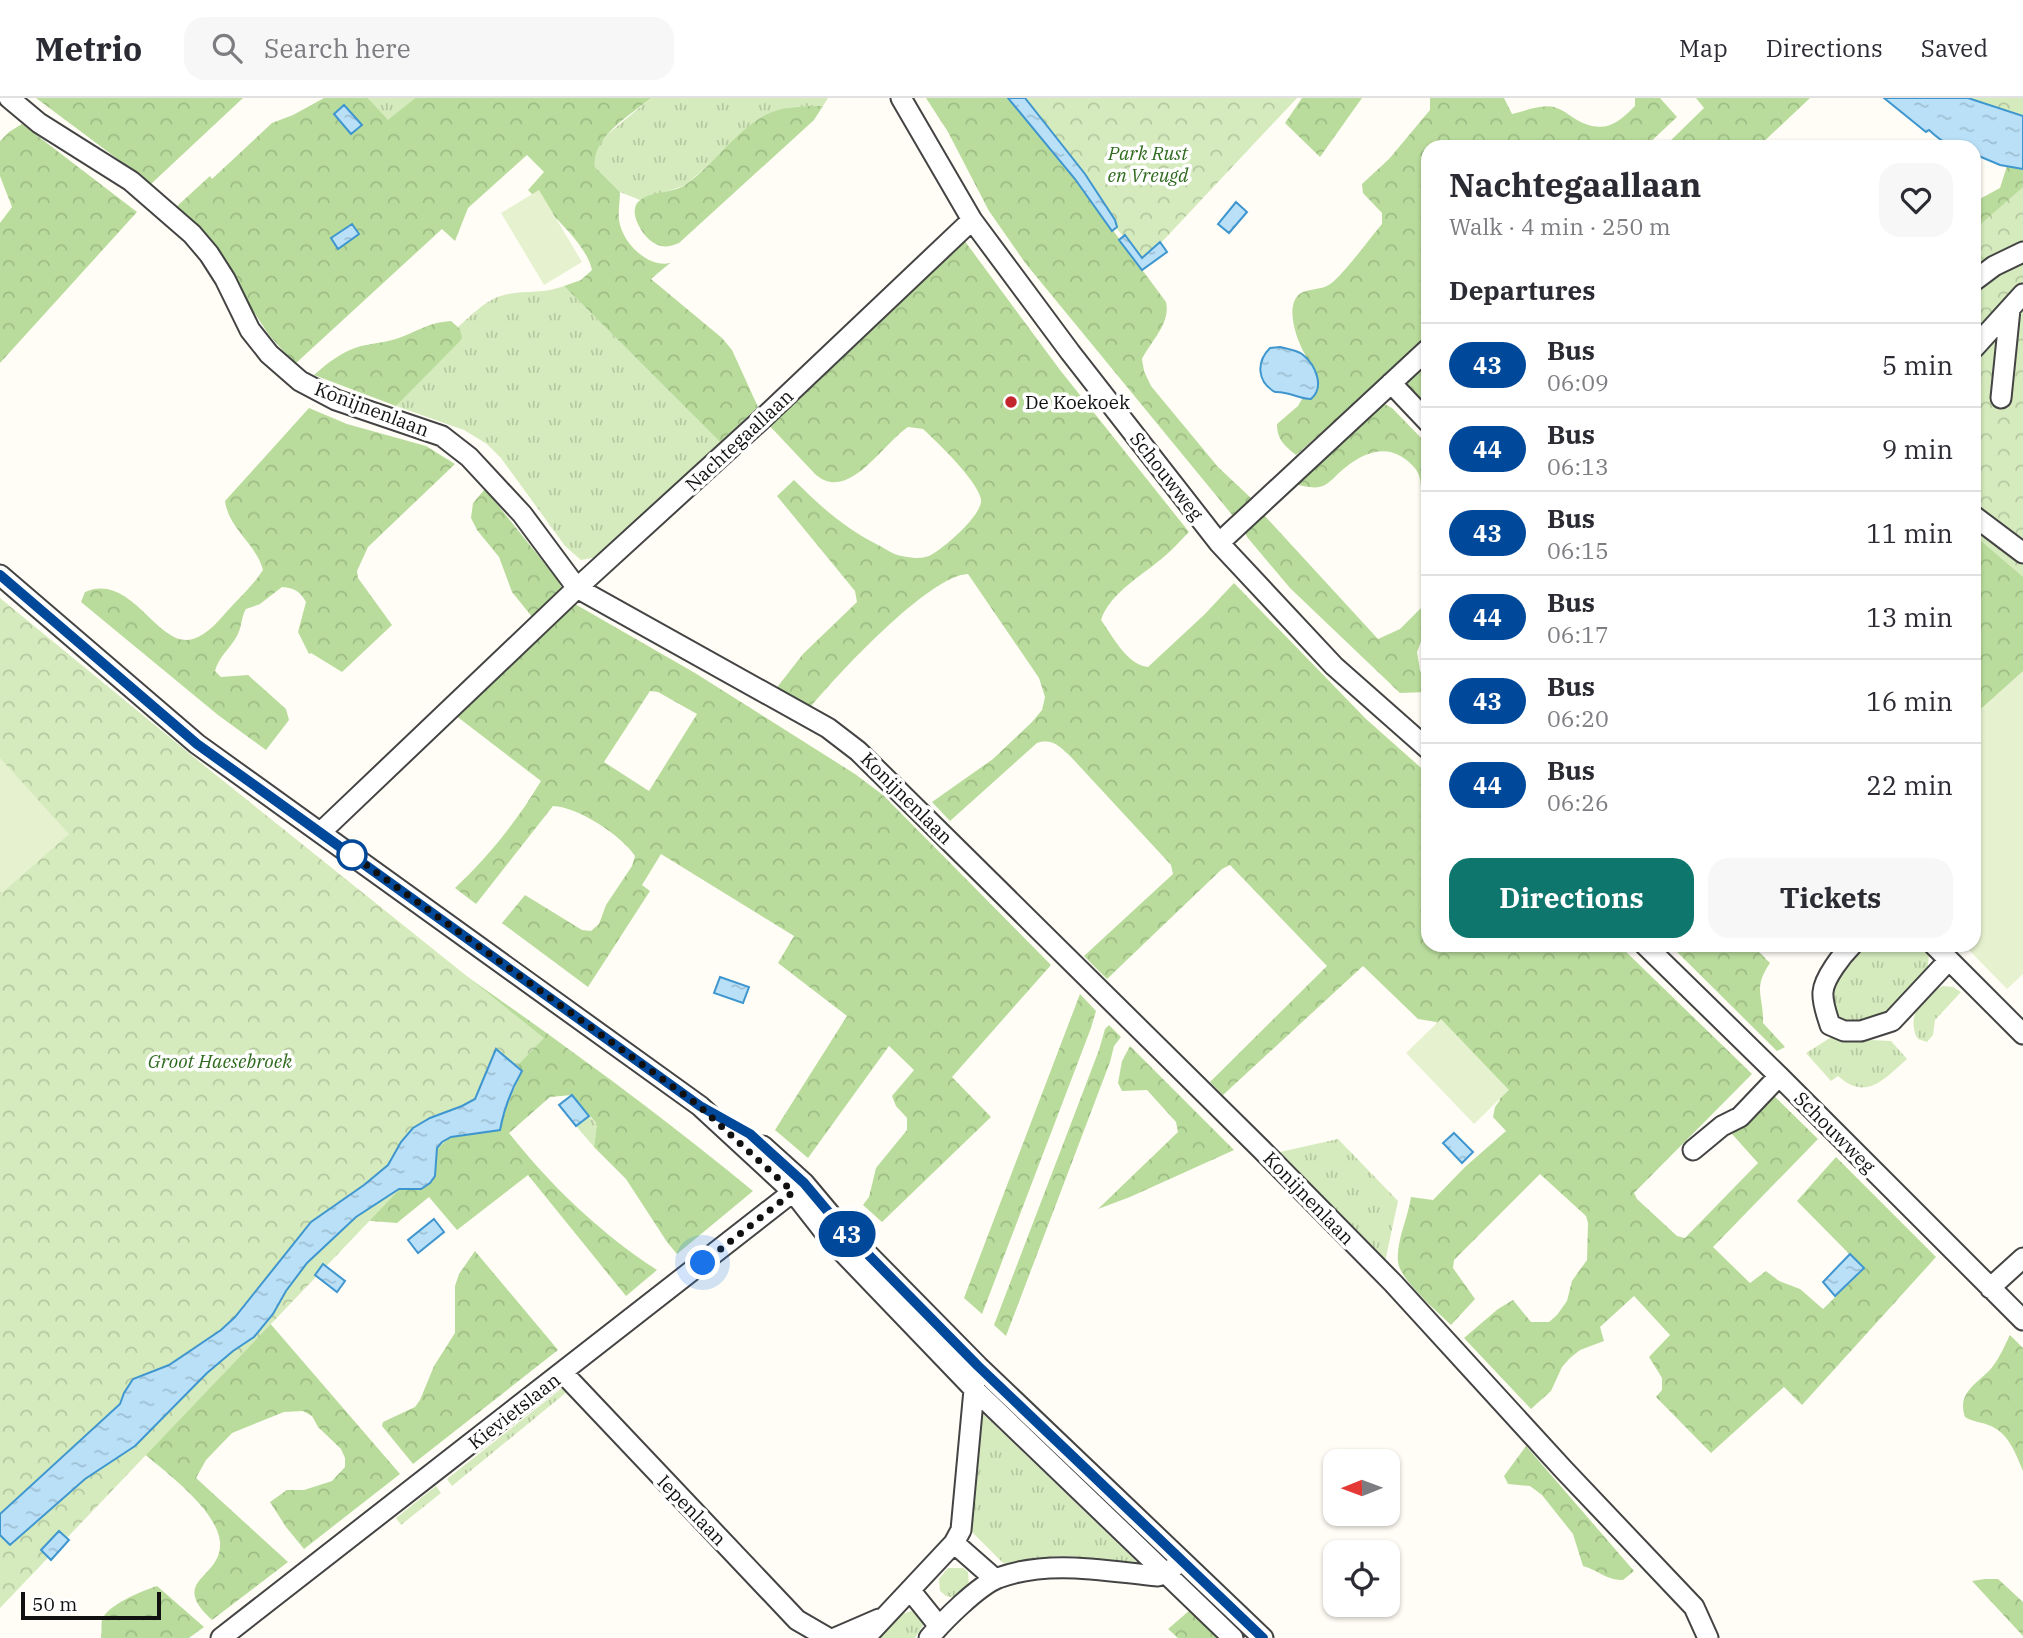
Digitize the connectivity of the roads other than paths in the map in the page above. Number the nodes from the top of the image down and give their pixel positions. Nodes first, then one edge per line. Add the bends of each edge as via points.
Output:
1 (9, 98) edge
2 (901, 98) edge
3 (972, 220) junction
4 (2023, 252) edge
5 (1981, 276) edge
6 (2023, 294) edge
7 (2010, 309) junction
8 (1981, 340) edge
9 (1421, 355) edge
10 (1391, 383) junction
11 (2001, 398) dead end
12 (1421, 415) edge
13 (1981, 521) edge
14 (1219, 543) junction
15 (2023, 553) edge
16 (0, 575) edge
17 (577, 588) junction
18 (1421, 743) edge
19 (321, 832) junction
20 (1652, 952) edge
21 (1845, 952) edge
22 (1941, 952) edge
23 (1948, 960) junction
24 (2023, 1034) edge
25 (1779, 1076) junction
26 (1693, 1150) dead end
27 (798, 1187) junction
28 (2023, 1258) edge
29 (1990, 1288) junction
30 (2023, 1320) edge
31 (978, 1366) junction
32 (563, 1373) junction
33 (972, 1387) junction
34 (954, 1543) junction
35 (1174, 1567) junction
36 (995, 1579) junction
37 (910, 1590) junction
38 (883, 1617) junction
39 (934, 1632) edge
40 (222, 1638) edge
41 (828, 1638) edge
42 (835, 1638) edge
43 (865, 1638) edge
44 (1233, 1638) edge
45 (1263, 1638) edge
46 (1708, 1638) edge

1 - 17 street, Konijnenlaan via 39,123 131,181 192,234 225,279 250,330 269,354 300,380 336,400 442,436 469,457 522,514
2 - 3 street, Schouwweg
3 - 14 street, Schouwweg
3 - 17 street, Nachtegaallaan
4 - 5 street
6 - 7 street
7 - 8 street
7 - 11 street
9 - 10 street
10 - 12 street
10 - 14 street
13 - 15 street
14 - 18 street, Schouwweg via 1334,666
16 - 19 street via 197,744
17 - 19 street, Nachtegaallaan
17 - 46 street, Konijnenlaan via 828,728 858,751 1393,1283 1694,1607
19 - 27 street via 700,1106
20 - 25 street, Schouwweg
21 - 23 street via 1823,990 1830,1025 1844,1031 1892,1021
22 - 23 street
23 - 24 street
25 - 26 street via 1740,1117
25 - 29 street, Schouwweg
27 - 31 street
27 - 32 street, Kievietslaan
27 - 33 street via 829,1238
28 - 29 street
29 - 30 street, Schouwweg
31 - 33 street
31 - 35 street
32 - 40 street, Kievietslaan
32 - 41 street, Iepenlaan via 797,1620
33 - 34 street via 961,1530
33 - 35 street
34 - 36 street
34 - 37 street
35 - 36 street via 1157,1576 1052,1567
35 - 44 street
35 - 45 street
36 - 39 street
37 - 38 street
37 - 39 street
38 - 42 street
38 - 43 street

